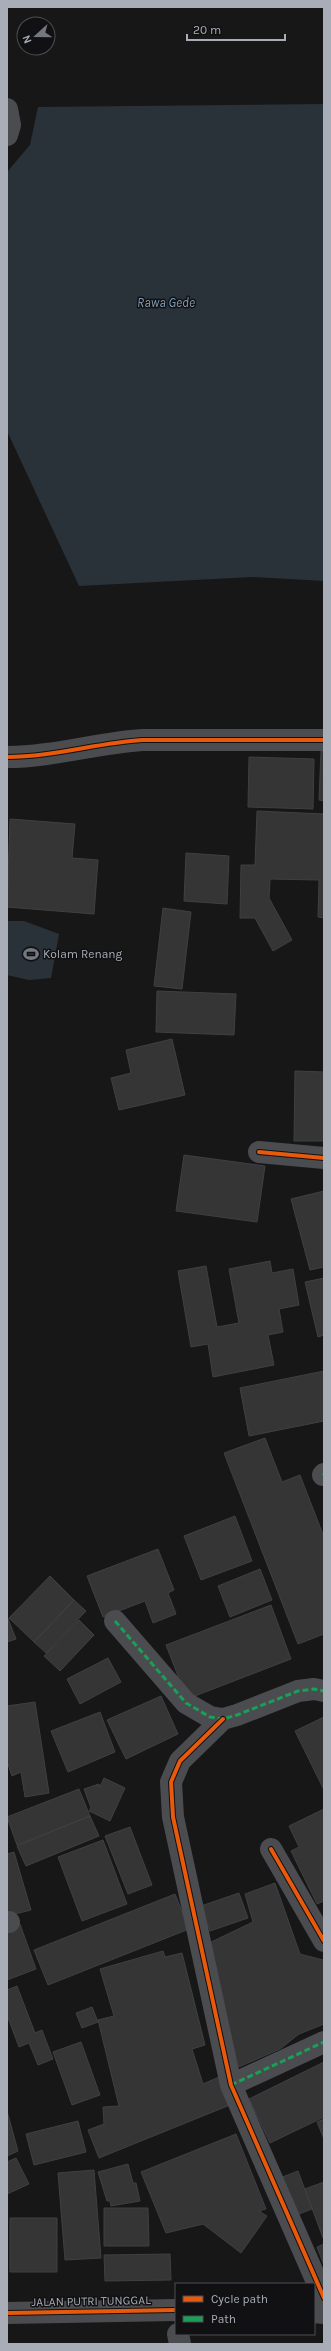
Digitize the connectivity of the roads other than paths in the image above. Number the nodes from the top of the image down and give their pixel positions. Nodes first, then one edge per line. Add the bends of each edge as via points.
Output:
1 (7, 109) edge
2 (7, 135) edge
3 (324, 740) edge
4 (7, 757) edge
5 (259, 1152) dead end
6 (324, 1158) edge
7 (116, 1621) dead end
8 (324, 1691) edge
9 (224, 1719) junction
10 (271, 1849) dead end
11 (324, 1941) edge
12 (324, 2042) edge
13 (231, 2085) junction
14 (324, 2298) edge
15 (7, 2312) edge
16 (175, 2315) edge

1 - 2 street via 10,125
3 - 4 street via 142,740 114,742 28,757
5 - 6 street
7 - 9 street via 186,1703 202,1714
8 - 9 street via 298,1691
9 - 13 street via 180,1761 171,1782 173,1817
10 - 11 street
12 - 13 street
13 - 14 street
15 - 16 street, JALAN PUTRI TUNGGAL

